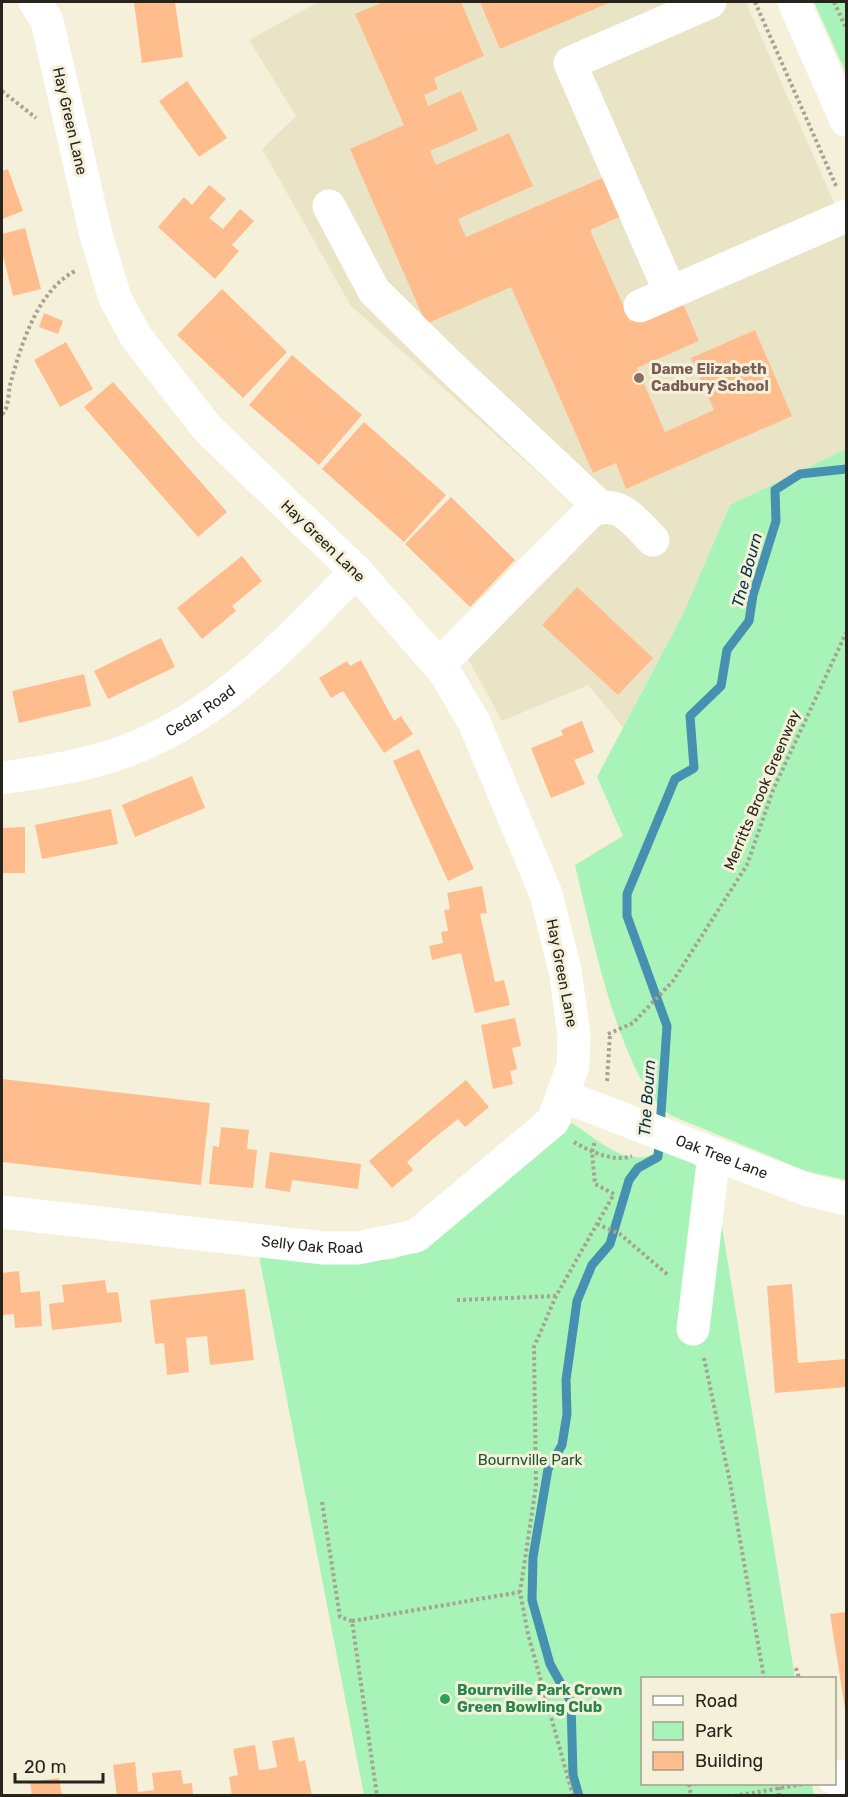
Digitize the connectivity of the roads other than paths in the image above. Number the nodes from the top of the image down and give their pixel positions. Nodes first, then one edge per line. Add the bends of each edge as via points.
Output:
1 (34, 2) edge
2 (710, 2) edge
3 (794, 2) edge
4 (846, 120) edge
5 (842, 203) edge
6 (329, 206) dead end
7 (670, 292) junction
8 (640, 306) dead end
9 (600, 507) junction
10 (653, 540) dead end
11 (356, 571) junction
12 (439, 665) junction
13 (2, 778) edge
14 (563, 1096) junction
15 (714, 1154) junction
16 (846, 1199) edge
17 (2, 1212) edge
18 (694, 1325) road end

1 - 11 street, Hay Green Lane via 47,21 102,257 115,298 136,337 208,429
2 - 7 street via 570,63
3 - 4 street
5 - 7 street
6 - 9 street via 374,291
7 - 8 street
9 - 10 street via 623,511
9 - 12 street via 591,511
11 - 12 street, Hay Green Lane
11 - 13 street, Cedar Road via 278,651 187,721 106,758 50,772
12 - 14 street, Hay Green Lane via 474,722 546,894 565,970 574,1035 573,1066
14 - 15 street, Oak Tree Lane
14 - 17 street, Selly Oak Road via 547,1128 416,1236 391,1242 358,1248 324,1248
15 - 16 street, Oak Tree Lane via 808,1190
15 - 18 street

